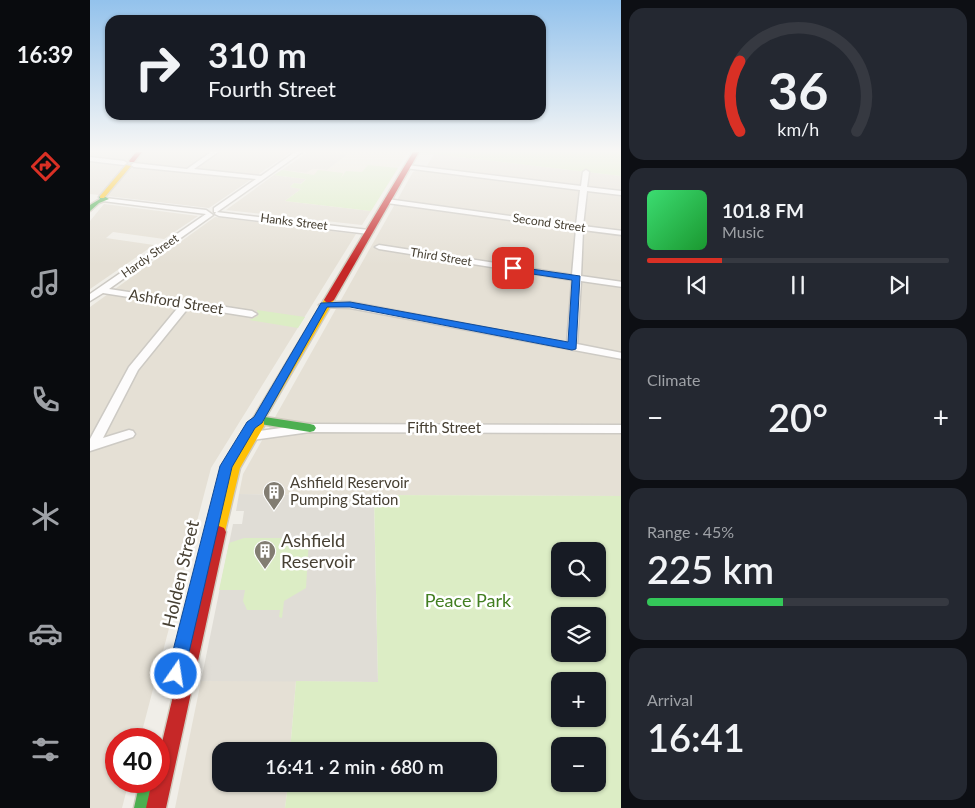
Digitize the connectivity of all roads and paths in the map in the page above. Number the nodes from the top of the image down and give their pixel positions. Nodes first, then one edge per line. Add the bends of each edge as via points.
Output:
1 (106, 190) edge
2 (247, 190) edge
3 (394, 190) edge
4 (583, 190) edge
5 (596, 190) edge
6 (621, 193) edge
7 (96, 201) edge
8 (387, 201) junction
9 (218, 212) junction
10 (208, 214) junction
11 (580, 228) junction
12 (369, 232) junction
13 (621, 233) edge
14 (380, 247) dead end
15 (576, 278) junction
16 (621, 285) edge
17 (100, 290) junction
18 (90, 298) edge
19 (187, 303) junction
20 (324, 305) junction
21 (252, 314) dead end
22 (572, 346) junction
23 (621, 356) edge
24 (621, 429) edge
25 (256, 430) junction
26 (129, 434) dead end
27 (92, 446) edge
28 (163, 728) edge
29 (147, 793) edge
30 (144, 808) edge
31 (156, 808) edge

1 - 7 street
2 - 9 street
3 - 8 street, Holden Street
4 - 11 street
5 - 6 street
7 - 10 street
8 - 11 street, Second Street
8 - 12 street, Holden Street
9 - 10 street
9 - 12 street, Hanks Street
10 - 17 street, Hardy Street
11 - 13 street, Second Street
11 - 15 street
12 - 20 street, Holden Street
14 - 15 street, Third Street
15 - 16 street, Third Street
15 - 22 street
17 - 18 street, Hardy Street
17 - 19 street, Ashford Street
19 - 21 street, Ashford Street
19 - 27 street via 133,369
20 - 22 street via 350,304
20 - 25 street, Holden Street
22 - 23 street
24 - 25 street, Fifth Street
25 - 28 street, Holden Street via 226,466
25 - 31 street, Holden Street via 229,483
26 - 27 street
29 - 30 street

